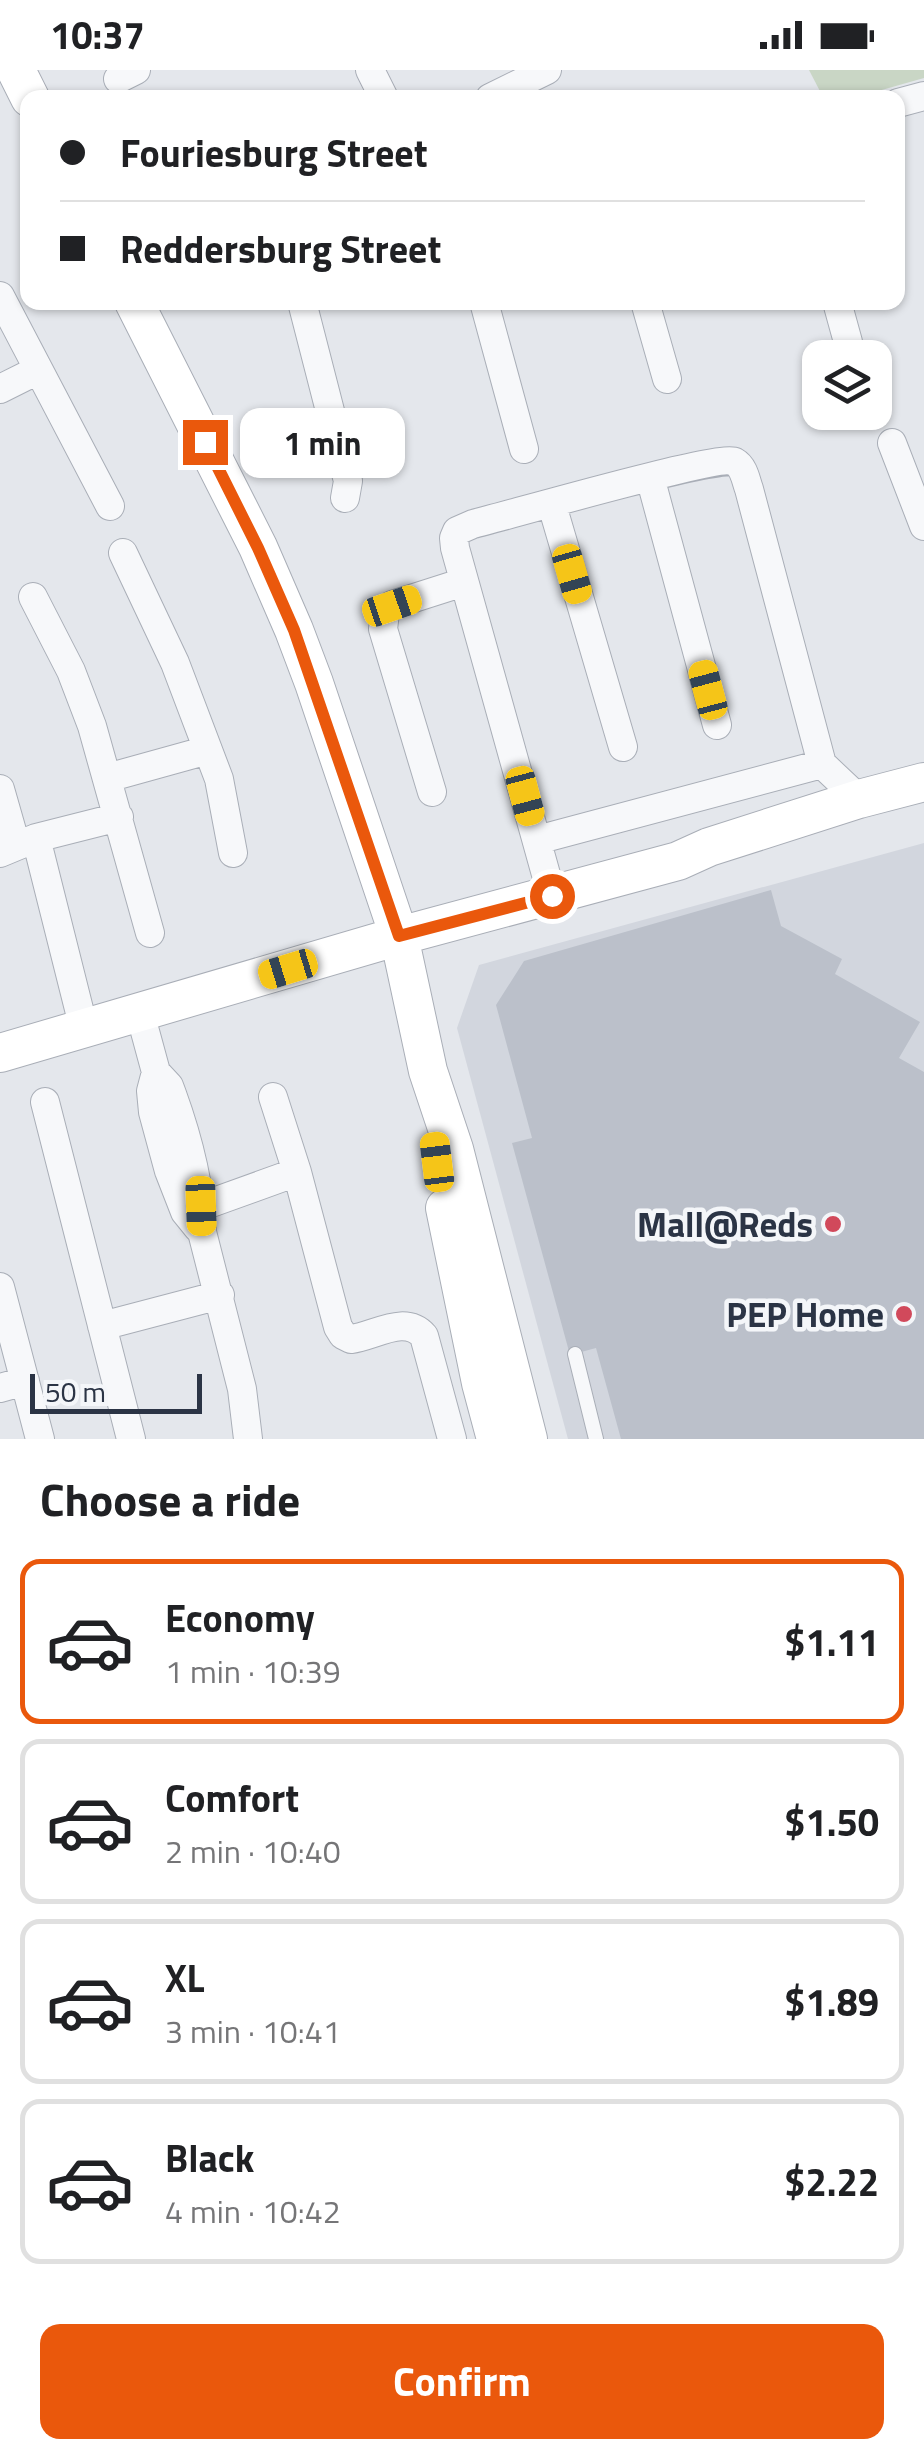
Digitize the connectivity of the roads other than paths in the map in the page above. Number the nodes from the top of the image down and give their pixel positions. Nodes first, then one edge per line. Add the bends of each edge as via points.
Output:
1 (547, 70) edge
2 (506, 90) edge
3 (0, 296) edge
4 (138, 310) edge
5 (304, 310) edge
6 (486, 310) edge
7 (648, 310) edge
8 (663, 310) edge
9 (829, 310) edge
10 (847, 340) edge
11 (38, 370) junction
12 (0, 389) edge
13 (892, 443) dead end
14 (524, 449) dead end
15 (650, 477) junction
16 (345, 498) dead end
17 (552, 504) junction
18 (110, 506) dead end
19 (924, 526) edge
20 (124, 553) dead end
21 (464, 582) junction
22 (33, 597) dead end
23 (718, 725) dead end
24 (623, 748) dead end
25 (208, 750) junction
26 (822, 764) junction
27 (107, 778) junction
28 (924, 782) edge
29 (0, 789) edge
30 (432, 792) dead end
31 (859, 799) junction
32 (924, 804) edge
33 (119, 817) junction
34 (537, 840) junction
35 (17, 846) edge
36 (233, 853) dead end
37 (678, 861) junction
38 (552, 896) junction
39 (150, 933) dead end
40 (399, 936) junction
41 (140, 1013) junction
42 (84, 1029) junction
43 (0, 1053) edge
44 (428, 1072) junction
45 (273, 1096) dead end
46 (45, 1102) dead end
47 (297, 1172) junction
48 (196, 1217) junction
49 (220, 1295) junction
50 (2, 1300) edge
51 (102, 1326) junction
52 (575, 1354) dead end
53 (12, 1384) edge
54 (40, 1439) edge
55 (131, 1439) edge
56 (248, 1439) edge
57 (452, 1439) edge
58 (496, 1439) edge
59 (528, 1439) edge
60 (596, 1439) edge

1 - 2 street
3 - 11 street
4 - 40 street via 294,630
5 - 16 street via 348,481
6 - 14 street
7 - 8 street via 675,378
9 - 10 street
11 - 12 street
11 - 18 street
13 - 19 street
15 - 17 street
15 - 23 street
15 - 26 street via 720,461 742,468
17 - 21 street via 457,532
17 - 24 street
20 - 25 street
21 - 30 street via 392,606 383,630
21 - 34 street
22 - 27 street via 82,696
25 - 27 street
25 - 36 street
26 - 31 street
26 - 34 street
27 - 33 street
28 - 31 street
29 - 35 street
31 - 37 street
32 - 37 street
33 - 35 street
33 - 39 street
34 - 38 street
35 - 42 street
37 - 38 street
38 - 40 street
40 - 41 street
40 - 44 street
41 - 42 street
41 - 48 street via 156,1072 171,1090 172,1135
42 - 43 street
44 - 58 street via 452,1246
44 - 59 street
45 - 47 street
46 - 51 street
47 - 48 street
47 - 57 street via 338,1327 351,1339 402,1326 419,1330
48 - 49 street
49 - 51 street
49 - 56 street
50 - 53 street
51 - 55 street
52 - 60 lane
53 - 54 street

